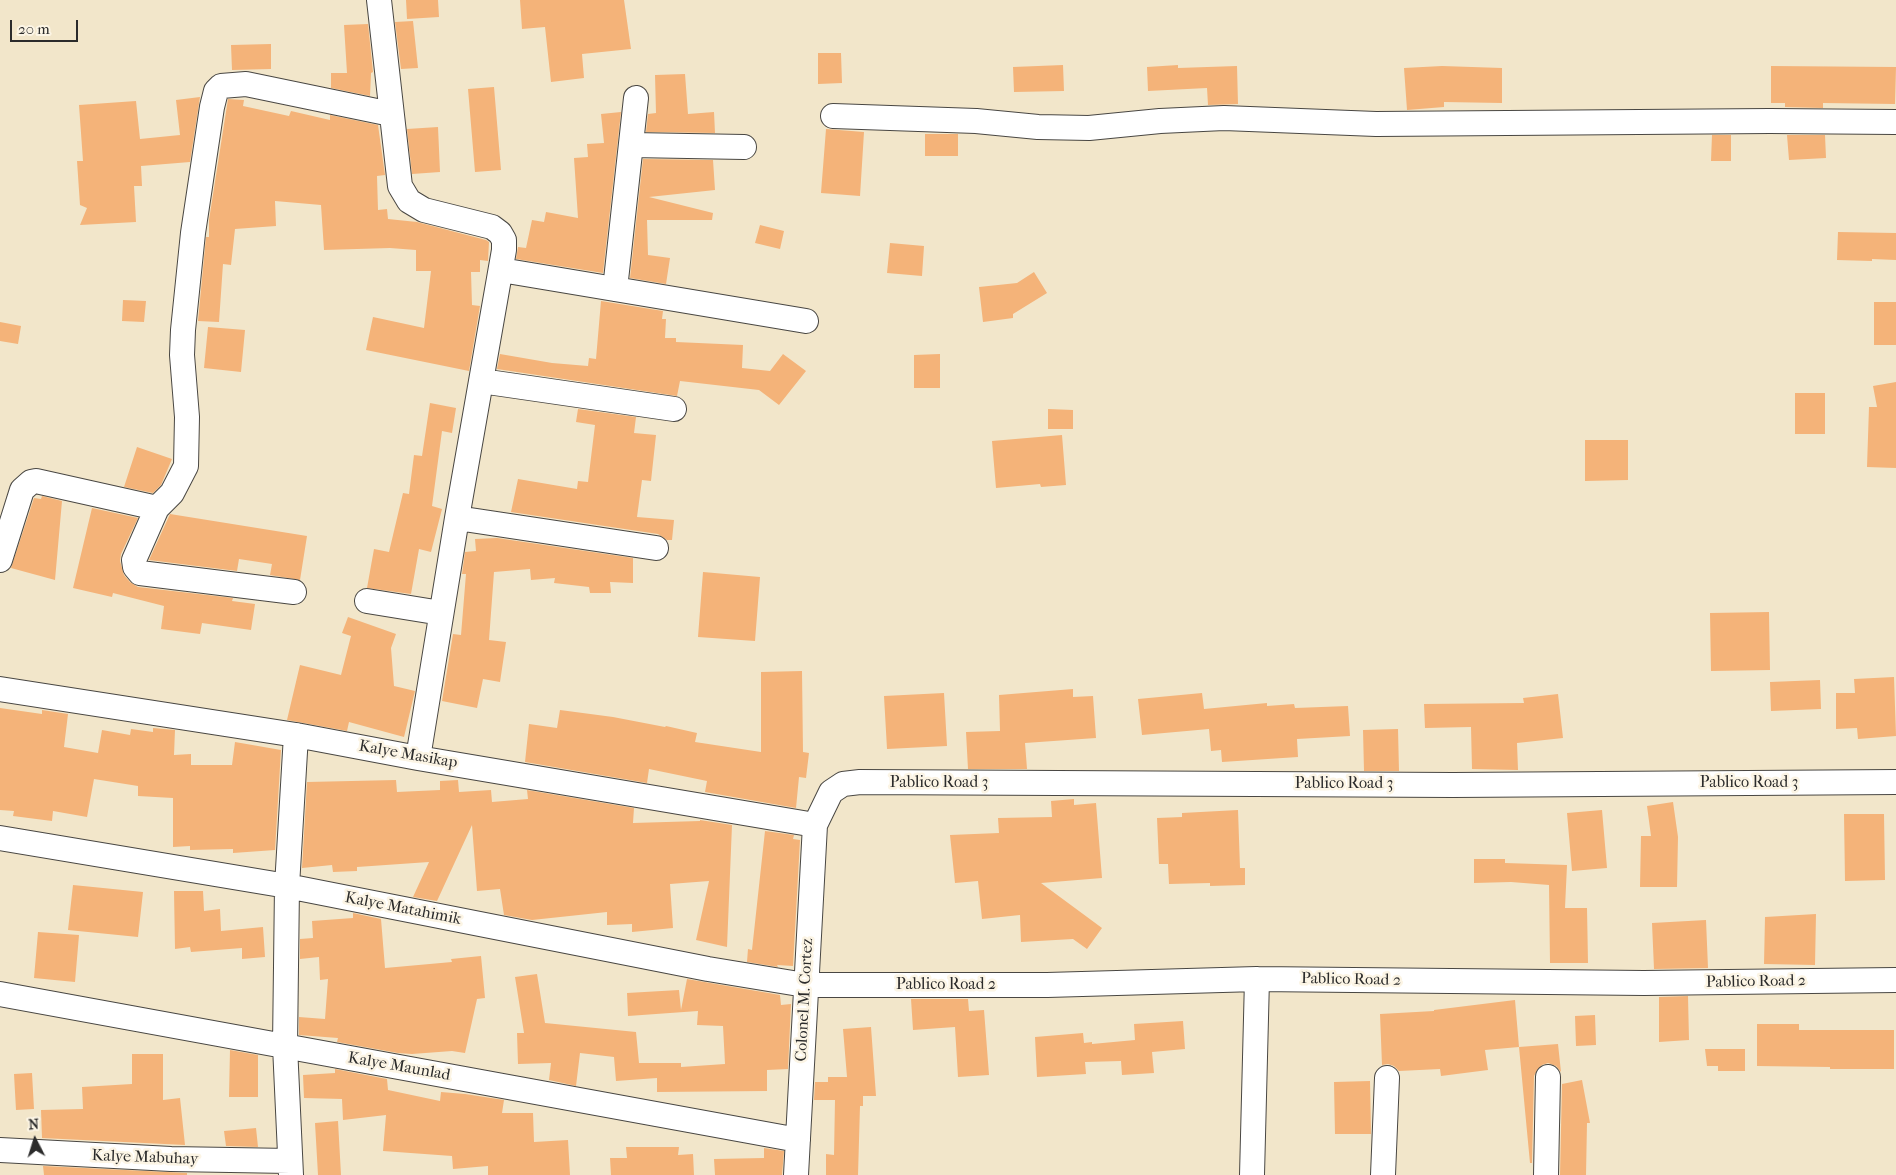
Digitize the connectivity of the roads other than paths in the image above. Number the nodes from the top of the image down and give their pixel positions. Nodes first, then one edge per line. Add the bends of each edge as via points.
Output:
1 (379, 0) edge
2 (636, 98) dead end
3 (391, 114) junction
4 (833, 116) dead end
5 (1896, 122) edge
6 (632, 145) junction
7 (744, 147) dead end
8 (501, 270) junction
9 (615, 289) junction
10 (806, 321) dead end
11 (481, 381) junction
12 (674, 409) dead end
13 (157, 508) junction
14 (457, 518) junction
15 (656, 548) dead end
16 (0, 560) edge
17 (294, 592) dead end
18 (367, 601) dead end
19 (442, 613) junction
20 (0, 689) edge
21 (296, 735) junction
22 (418, 758) junction
23 (1896, 782) edge
24 (815, 825) junction
25 (0, 838) edge
26 (287, 886) junction
27 (1257, 979) junction
28 (1896, 980) edge
29 (805, 986) junction
30 (0, 994) edge
31 (285, 1046) junction
32 (1548, 1077) dead end
33 (1387, 1078) dead end
34 (798, 1140) junction
35 (0, 1150) edge
36 (290, 1168) edge
37 (796, 1175) edge
38 (1252, 1175) edge
39 (1383, 1175) edge
40 (1546, 1175) edge

1 - 3 street
2 - 6 street
3 - 8 street via 400,186 409,201 424,210 492,227 500,233 504,240
3 - 13 street via 246,84 221,86 216,91 193,234 183,330 186,466 172,493
4 - 5 street via 1089,128 1224,118 1376,124
6 - 7 street
6 - 9 street
8 - 9 street
8 - 11 street
9 - 10 street
11 - 12 street
11 - 14 street
13 - 16 street via 31,482 22,490
13 - 17 street via 134,560 140,573
14 - 15 street
14 - 19 street
18 - 19 street
19 - 22 street
20 - 21 street, Kalye Masikap
21 - 22 street, Kalye Masikap
21 - 26 street
22 - 24 street, Kalye Masikap
23 - 24 street, Pablico Road 3 via 860,782 843,784 831,792
24 - 29 street, Colonel M. Cortez
25 - 26 street, Kalye Matahimik
26 - 29 street, Kalye Matahimik
26 - 31 street
27 - 28 street, Pablico Road 2 via 1644,983
27 - 29 street, Pablico Road 2
27 - 38 street
29 - 34 street, Colonel M. Cortez
30 - 31 street, Kalye Maunlad
31 - 34 street, Kalye Maunlad
31 - 36 street
32 - 40 street
33 - 39 street
34 - 37 street, Colonel M. Cortez
35 - 36 street, Kalye Mabuhay

